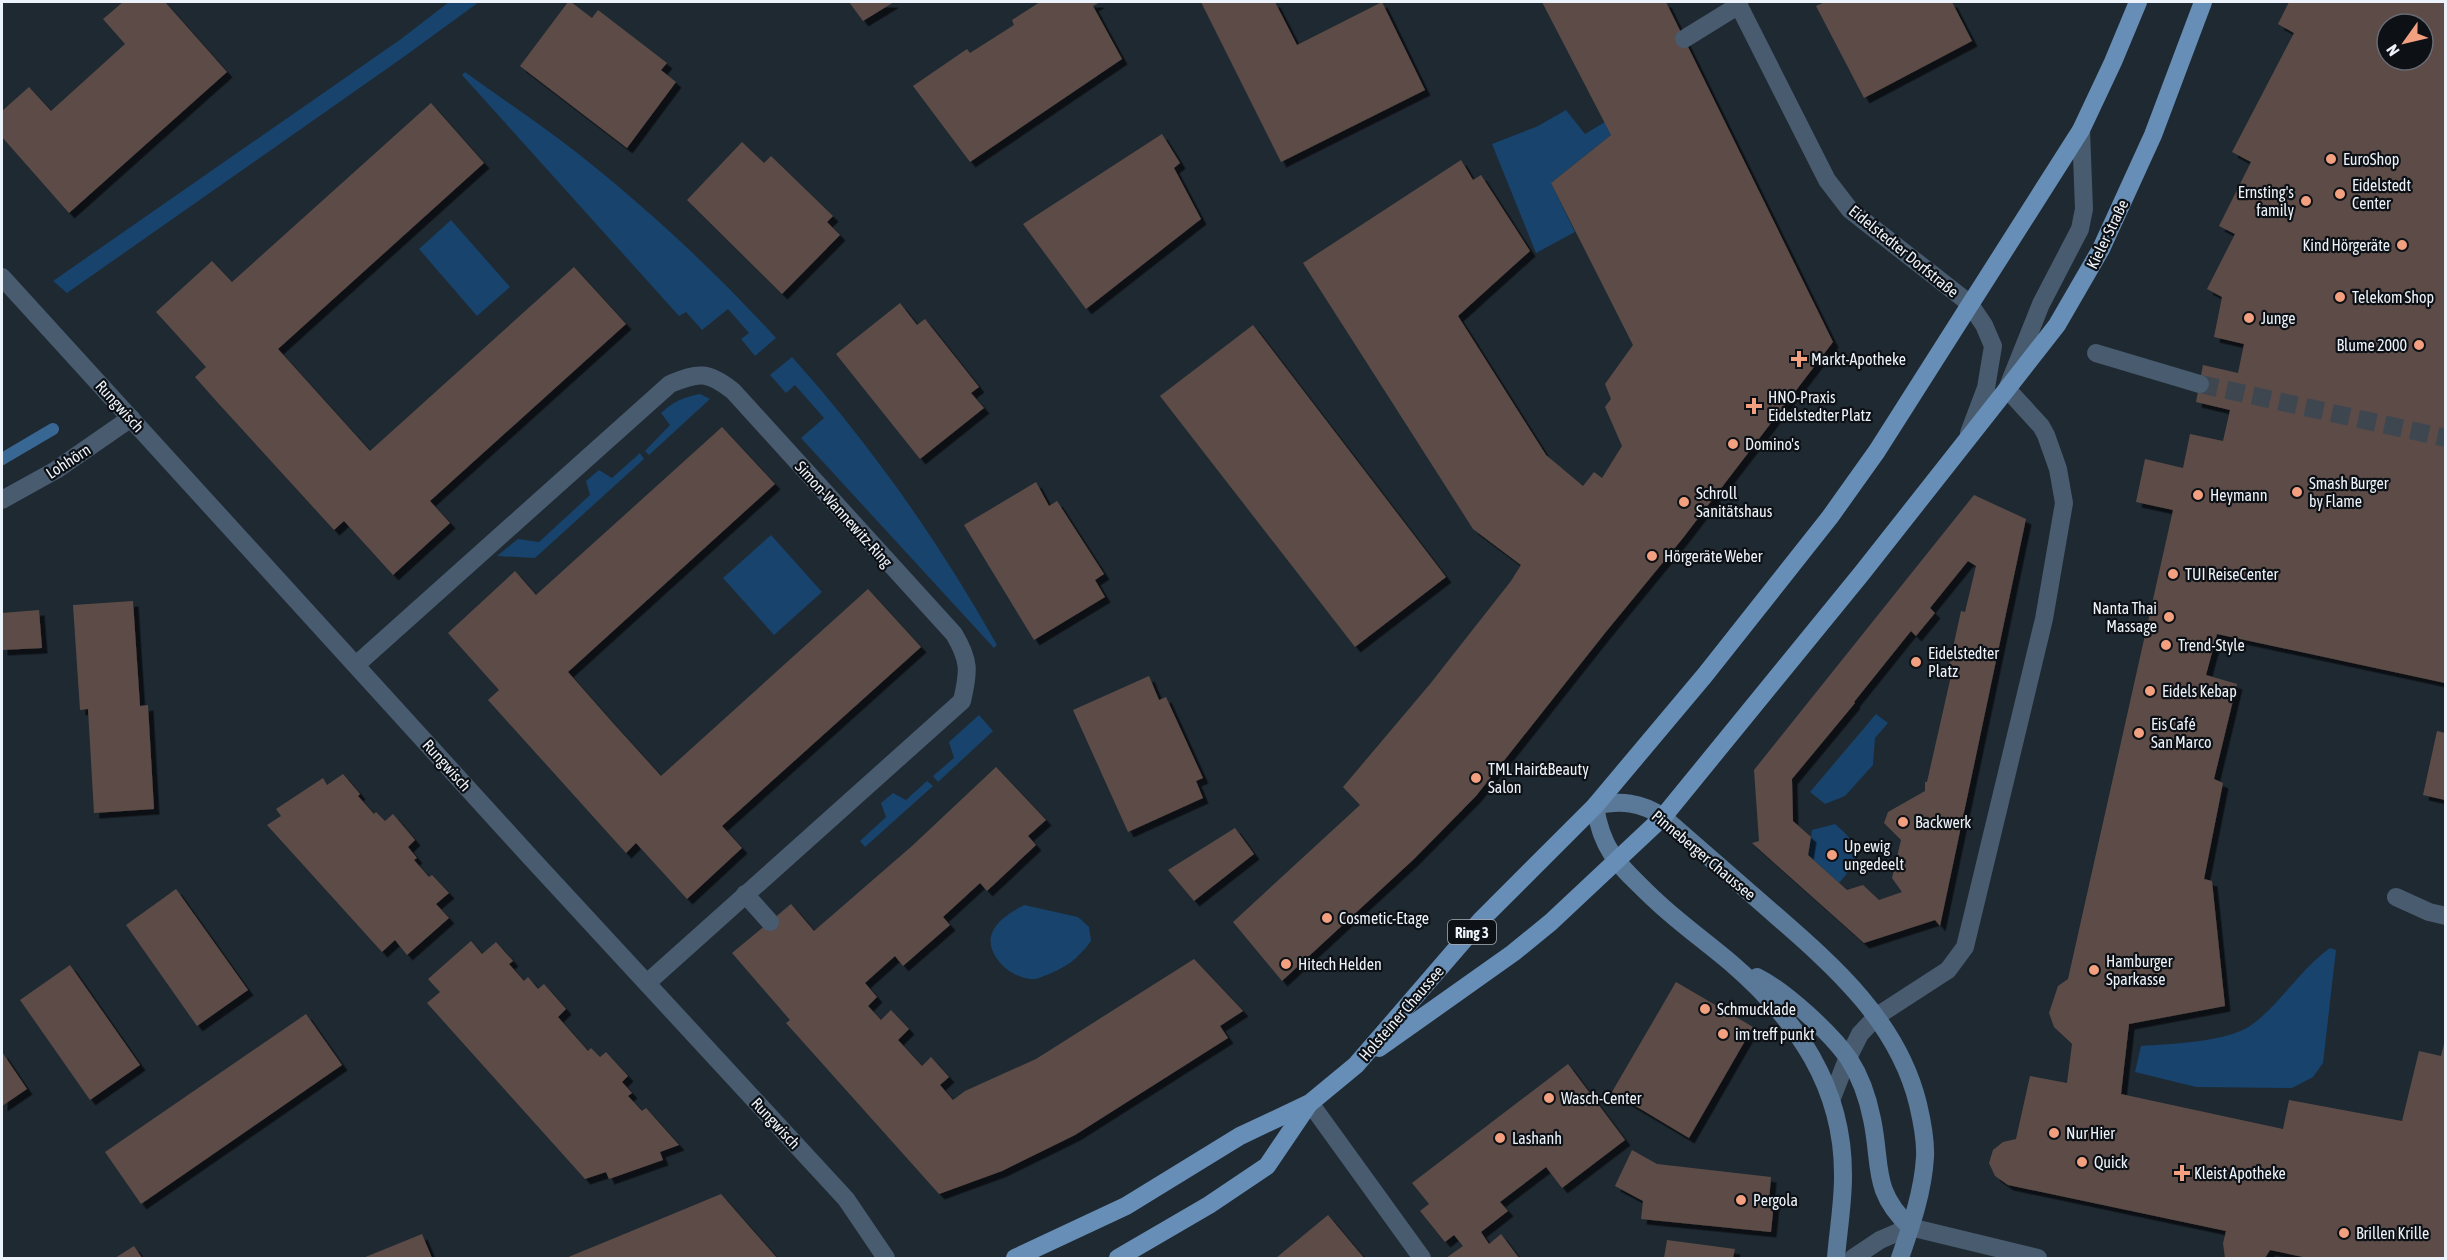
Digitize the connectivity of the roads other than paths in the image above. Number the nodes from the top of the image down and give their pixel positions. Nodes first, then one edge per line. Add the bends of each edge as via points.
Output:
1 (2139, 2) edge
2 (2203, 2) edge
3 (1738, 3) edge
4 (1684, 39) dead end
5 (2081, 130) junction
6 (2, 277) edge
7 (1969, 303) junction
8 (2096, 353) dead end
9 (2200, 384) tunnel mouth
10 (2007, 388) junction
11 (131, 418) junction
12 (1966, 441) junction
13 (2, 500) edge
14 (356, 665) junction
15 (1595, 806) junction
16 (1663, 817) junction
17 (1616, 862) junction
18 (745, 894) junction
19 (2396, 897) dead end
20 (2445, 916) edge
21 (771, 922) dead end
22 (1730, 963) junction
23 (647, 983) junction
24 (1877, 1016) junction
25 (1848, 1058) junction
26 (1356, 1065) junction
27 (1832, 1098) junction
28 (1310, 1103) junction
29 (1910, 1227) junction
30 (1127, 1256) edge
31 (886, 1258) edge
32 (1015, 1258) edge
33 (1422, 1258) edge
34 (1836, 1258) edge
35 (1853, 1258) edge
36 (1900, 1258) edge
37 (2038, 1258) edge

1 - 5 main road
2 - 10 main road, Kieler Straße via 2153,135 2101,249 2057,325
3 - 4 street
3 - 7 street, Eidelstedter Dorfstraße via 1827,180 1850,210
5 - 7 main road
5 - 10 street via 2084,209 2080,229 2041,304
6 - 11 street, Rungwisch
7 - 12 street, Eidelstedter Dorfstraße via 1993,346 1986,388
7 - 15 main road via 1877,451 1830,517
8 - 9 street
10 - 12 main road, Kieler Straße
10 - 24 street via 2042,426 2058,469 2064,503 2044,619 1965,947 1948,970
11 - 13 street, Lohhörn via 56,470
11 - 14 street, Rungwisch
12 - 16 main road
14 - 18 street, Simon-Wannewitz-Ring via 670,384 694,375 716,378 733,391 954,634 966,655 969,674 962,701
14 - 23 street, Rungwisch
15 - 16 main road, Pinneberger Chaussee via 1615,802 1643,805
15 - 17 main road via 1601,835
15 - 26 main road, Holsteiner Chaussee / Ring 3 via 1482,920
16 - 17 main road
16 - 24 main road, Pinneberger Chaussee via 1826,959
17 - 22 main road via 1669,913
17 - 26 main road, Holsteiner Chaussee / Ring 3 via 1513,953
18 - 21 street
18 - 23 street, Simon-Wannewitz-Ring
19 - 20 street
22 - 25 main road via 1784,995
22 - 27 main road via 1760,989 1790,1024 1817,1065
23 - 31 street, Rungwisch via 846,1199
24 - 25 street via 1860,1034
24 - 29 main road, Pinneberger Chaussee via 1906,1069 1925,1139 1922,1181
25 - 27 street
25 - 29 main road via 1872,1117 1881,1187
26 - 28 main road, Holsteiner Chaussee / Ring 3
27 - 34 main road via 1840,1129 1843,1178
28 - 30 main road, Holsteiner Chaussee / Ring 3 via 1267,1166
28 - 32 main road, Holsteiner Chaussee / Ring 3 via 1240,1136 1126,1206
28 - 33 street
29 - 35 street
29 - 36 main road, Pinneberger Chaussee
29 - 37 street

